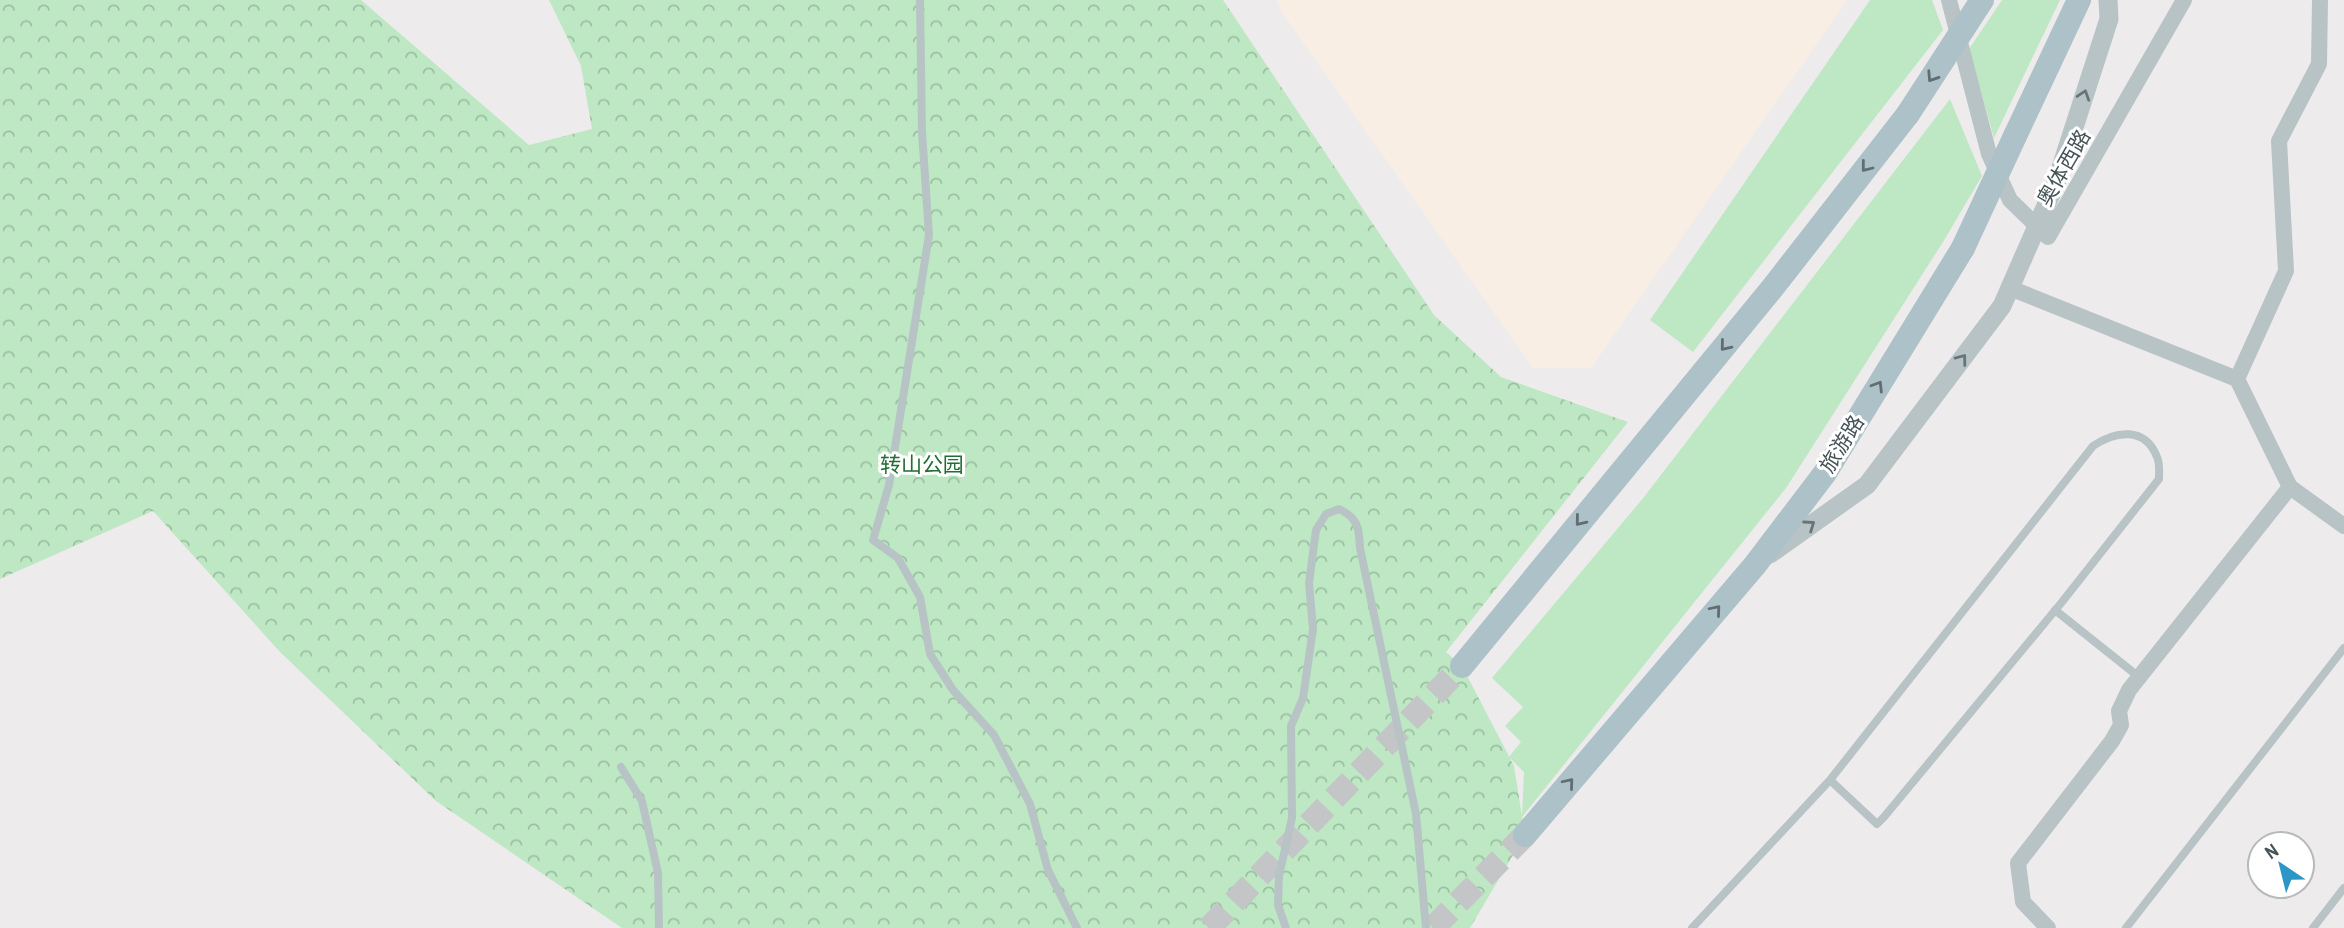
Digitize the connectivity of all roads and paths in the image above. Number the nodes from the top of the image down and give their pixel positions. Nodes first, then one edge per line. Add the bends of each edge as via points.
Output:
1 (920, 0) edge
2 (1949, 0) edge
3 (1982, 0) edge
4 (2079, 0) edge
5 (2108, 0) edge
6 (2184, 0) edge
7 (2320, 0) edge
8 (2010, 288) junction
9 (2237, 379) junction
10 (2290, 487) junction
11 (2344, 526) edge
12 (1755, 565) junction
13 (2055, 610) junction
14 (2344, 648) edge
15 (1462, 666) tunnel mouth
16 (2139, 677) junction
17 (621, 767) dead end
18 (1829, 780) junction
19 (1525, 835) tunnel mouth
20 (2344, 888) edge
21 (659, 928) edge
22 (1077, 928) edge
23 (1286, 928) edge
24 (1426, 928) edge
25 (1692, 928) edge
26 (2048, 928) edge
27 (2126, 928) edge
28 (2313, 928) edge

1 - 22 lane via 929,235 889,485 873,540 898,558 920,597 930,654 953,690 994,735 1030,804 1048,870
2 - 6 street, 奥体西路 via 1989,154 2010,200 2048,237
3 -> 15 main road, bridge via 1908,114 1774,286
12 -> 4 main road, 旅游路, bridge via 1825,473 1963,248
8 -> 5 street, bridge via 2056,183 2109,19
7 - 9 street via 2319,64 2279,141 2286,271
8 - 9 street
12 -> 8 street via 1867,485 2002,306
9 - 10 street
10 - 11 street
10 - 16 street
19 -> 12 main road, 旅游路
13 - 16 lane
13 - 18 lane via 1877,824
13 - 18 lane via 2159,479 2158,458 2147,442 2132,433 2109,435 2093,446
14 - 27 lane
16 - 26 street via 2119,710 2121,725 2112,741 2018,863 2024,902
17 - 21 lane via 642,800 658,873
18 - 25 lane
20 - 28 lane
23 - 24 lane via 1278,905 1279,876 1292,818 1291,726 1303,698 1313,629 1308,583 1316,530 1326,514 1339,509 1351,514 1359,530 1416,814

